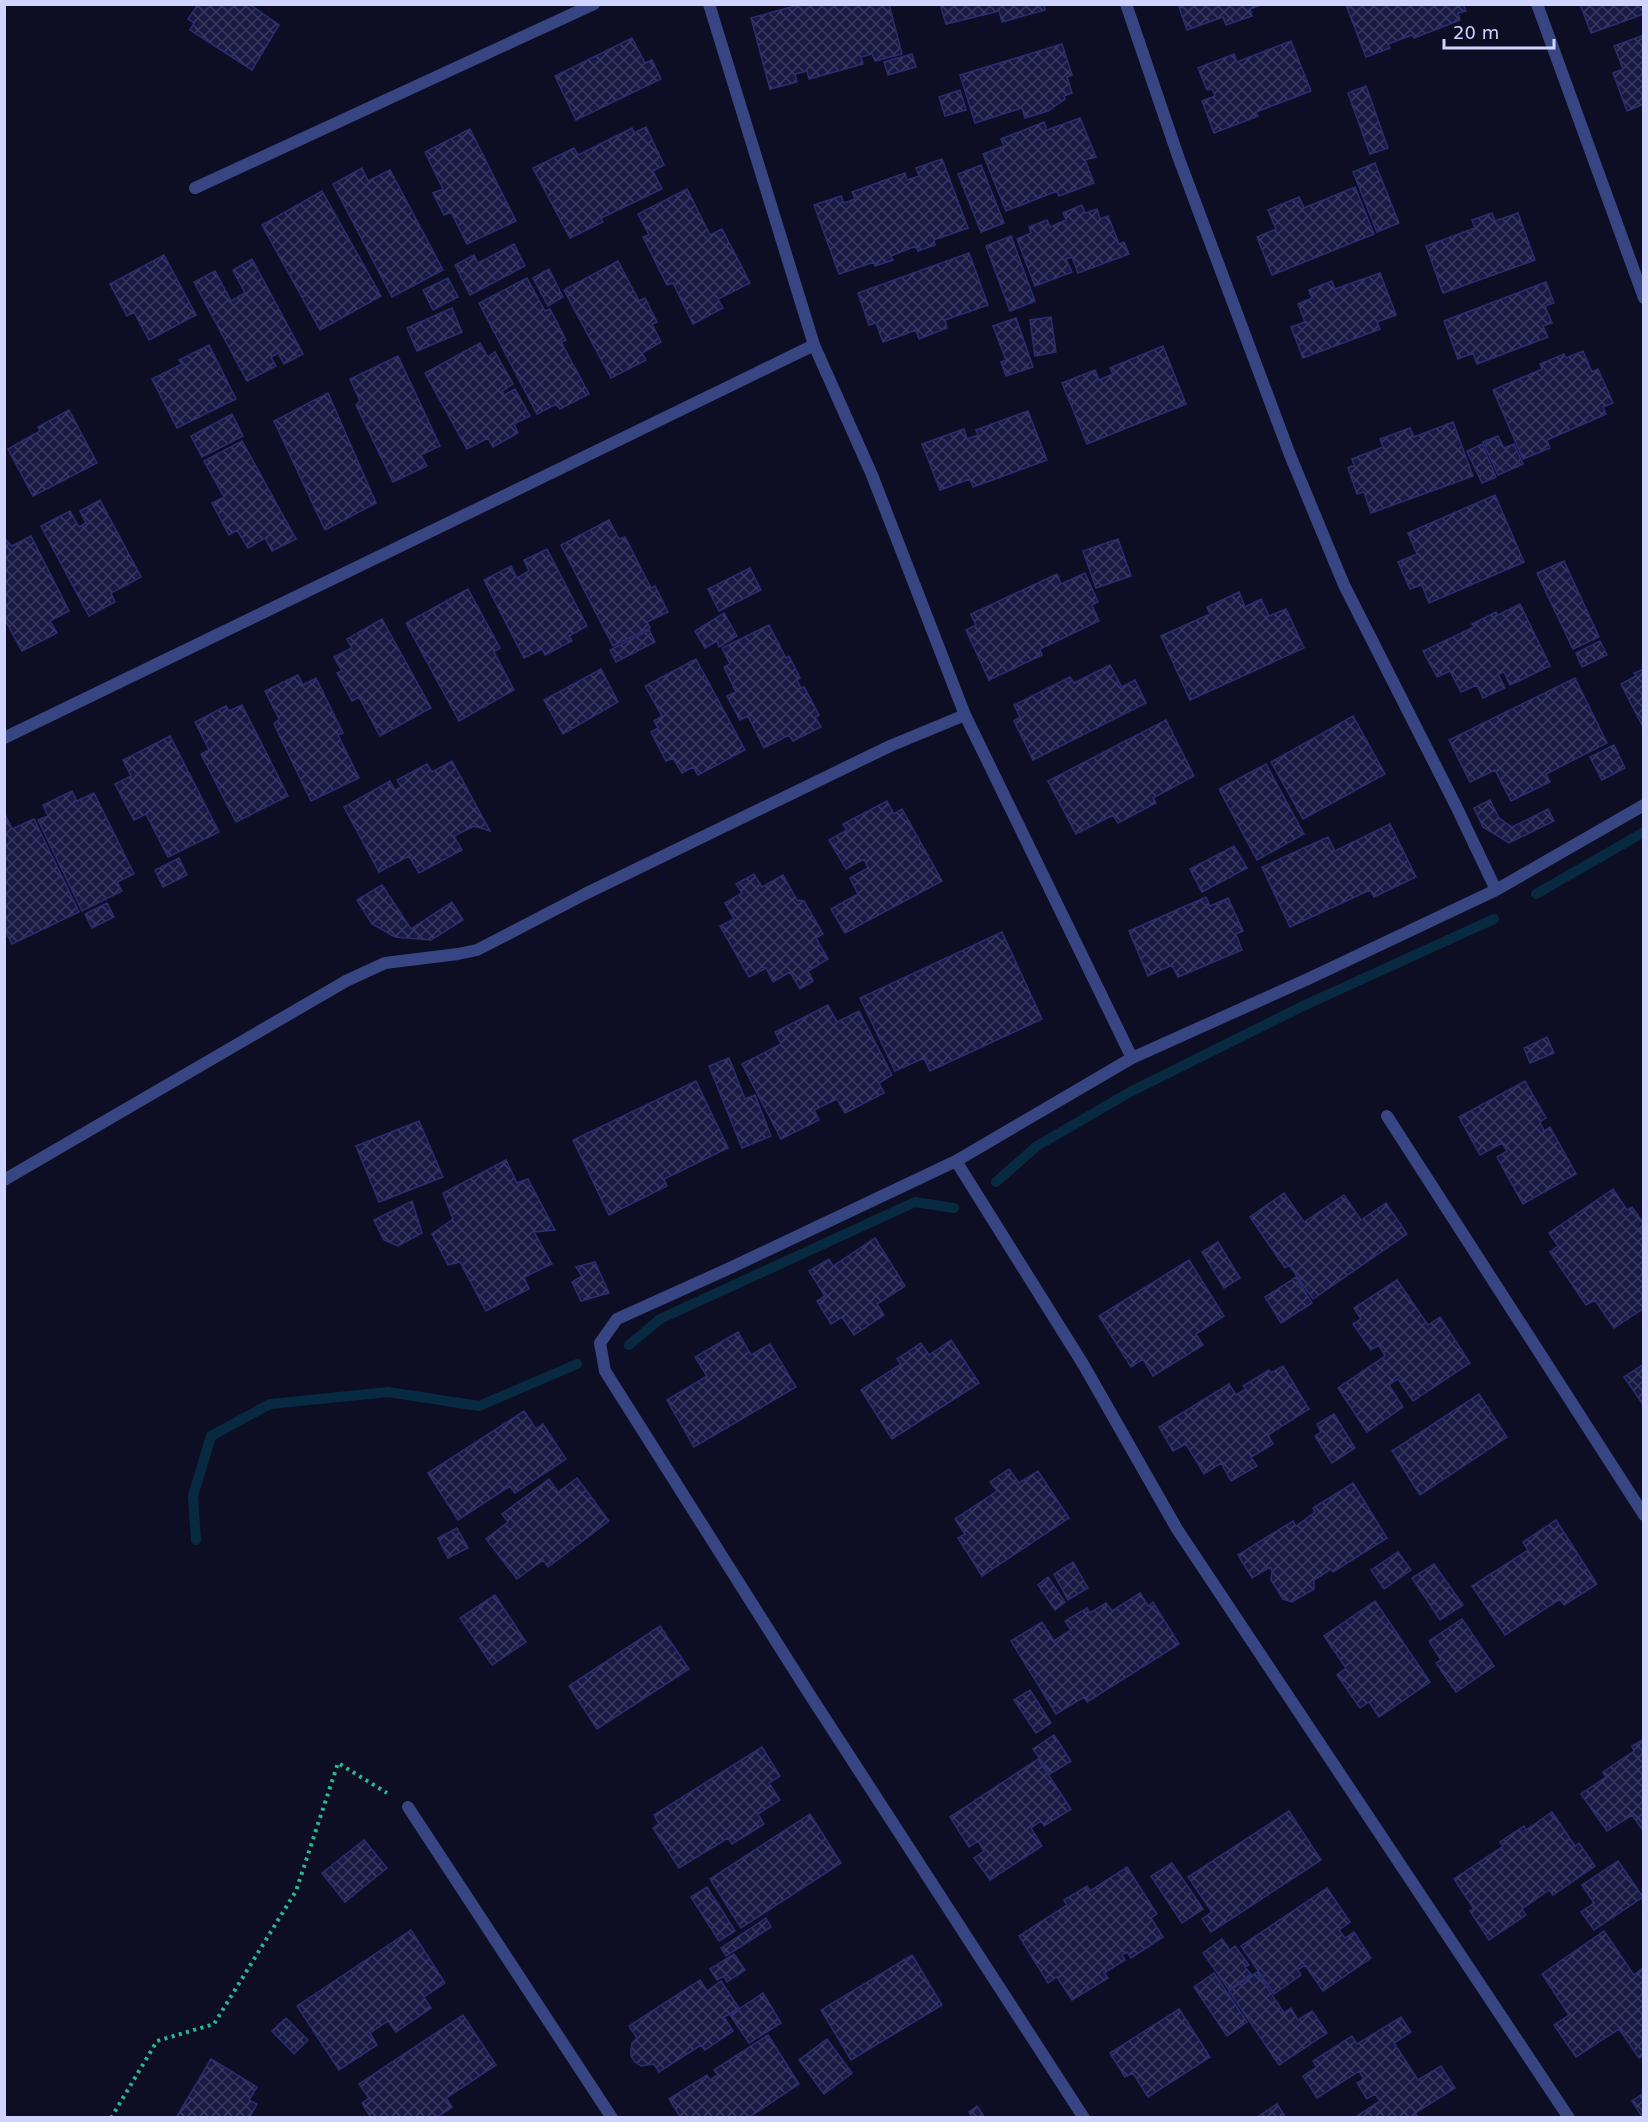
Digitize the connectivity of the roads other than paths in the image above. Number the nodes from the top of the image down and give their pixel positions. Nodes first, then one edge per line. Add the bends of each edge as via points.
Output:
1 (594, 4) edge
2 (709, 4) edge
3 (1126, 4) edge
4 (1537, 4) edge
5 (195, 188) dead end
6 (1644, 298) edge
7 (814, 345) junction
8 (965, 715) junction
9 (4, 738) edge
10 (1644, 805) edge
11 (1496, 890) junction
12 (1132, 1058) junction
13 (1387, 1116) dead end
14 (956, 1161) junction
15 (4, 1180) edge
16 (1644, 1515) edge
17 (408, 1807) road end
18 (612, 2118) edge
19 (1084, 2118) edge
20 (1569, 2118) edge

1 - 5 street
2 - 7 street
3 - 11 street via 1257,368 1344,585
4 - 6 street
7 - 8 street via 873,475
7 - 9 street
8 - 12 street
8 - 15 street via 879,752 477,950 385,963 346,981
10 - 11 street
11 - 12 street
12 - 14 street
13 - 16 street
14 - 19 street via 616,1319 600,1343 605,1371
14 - 20 street via 1083,1364 1177,1529
17 - 18 street

